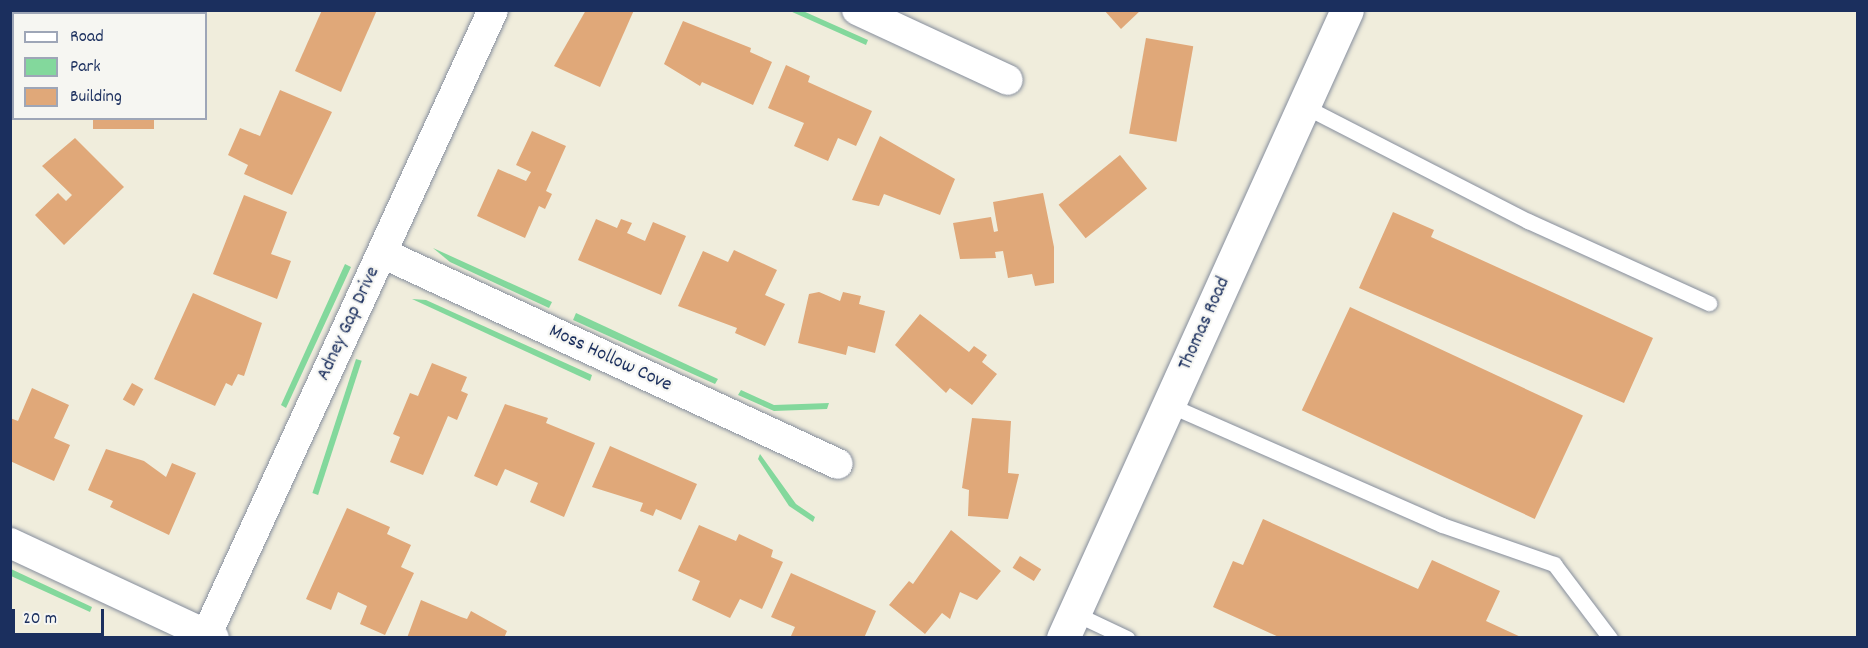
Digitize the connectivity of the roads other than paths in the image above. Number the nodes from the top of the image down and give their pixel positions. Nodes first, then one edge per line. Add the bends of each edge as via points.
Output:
1 (493, 10) edge
2 (857, 10) edge
3 (1347, 10) edge
4 (1008, 80) dead end
5 (1304, 106) junction
6 (382, 253) junction
7 (1709, 303) dead end
8 (1169, 405) junction
9 (838, 464) dead end
10 (10, 543) edge
11 (1069, 625) edge
12 (209, 636) edge
13 (1127, 638) edge
14 (1610, 638) edge

1 - 6 street, Adney Gap Drive
2 - 4 street
3 - 5 street, Thomas Road
5 - 7 lane via 1528,221
5 - 8 street, Thomas Road
6 - 9 street, Moss Hollow Cove
6 - 12 street, Adney Gap Drive
8 - 11 street, Thomas Road
8 - 14 lane via 1442,525 1554,564
10 - 12 street
11 - 13 lane

